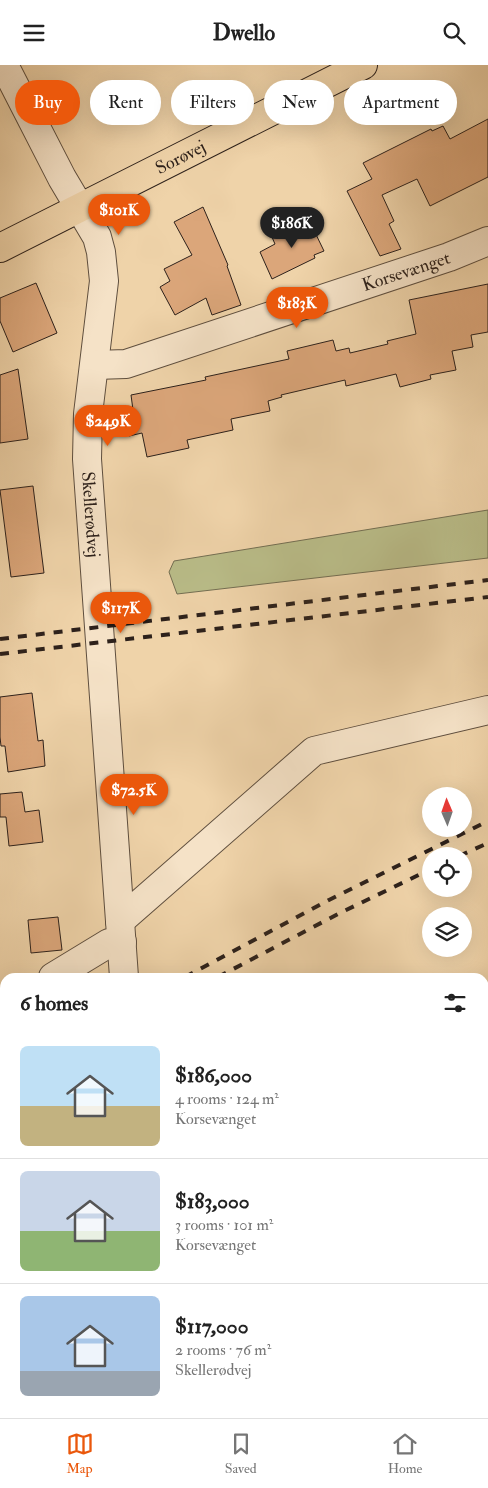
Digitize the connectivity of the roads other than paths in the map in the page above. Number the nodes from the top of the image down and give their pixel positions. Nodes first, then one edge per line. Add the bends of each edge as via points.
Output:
1 (4, 65) edge
2 (363, 65) edge
3 (80, 208) junction
4 (488, 241) edge
5 (0, 248) edge
6 (95, 365) junction
7 (488, 710) edge
8 (121, 931) junction
9 (60, 973) edge
10 (124, 973) edge

1 - 3 street, Skellerødvej
2 - 3 main road, Sorøvej
3 - 5 main road, Sorøvej
3 - 6 street, Skellerødvej via 97,237 104,281
4 - 6 street, Korsevænget via 449,257 126,363
6 - 8 street, Skellerødvej via 88,415 87,459
7 - 8 street via 314,751
8 - 9 street via 109,943
8 - 10 street, Skellerødvej

